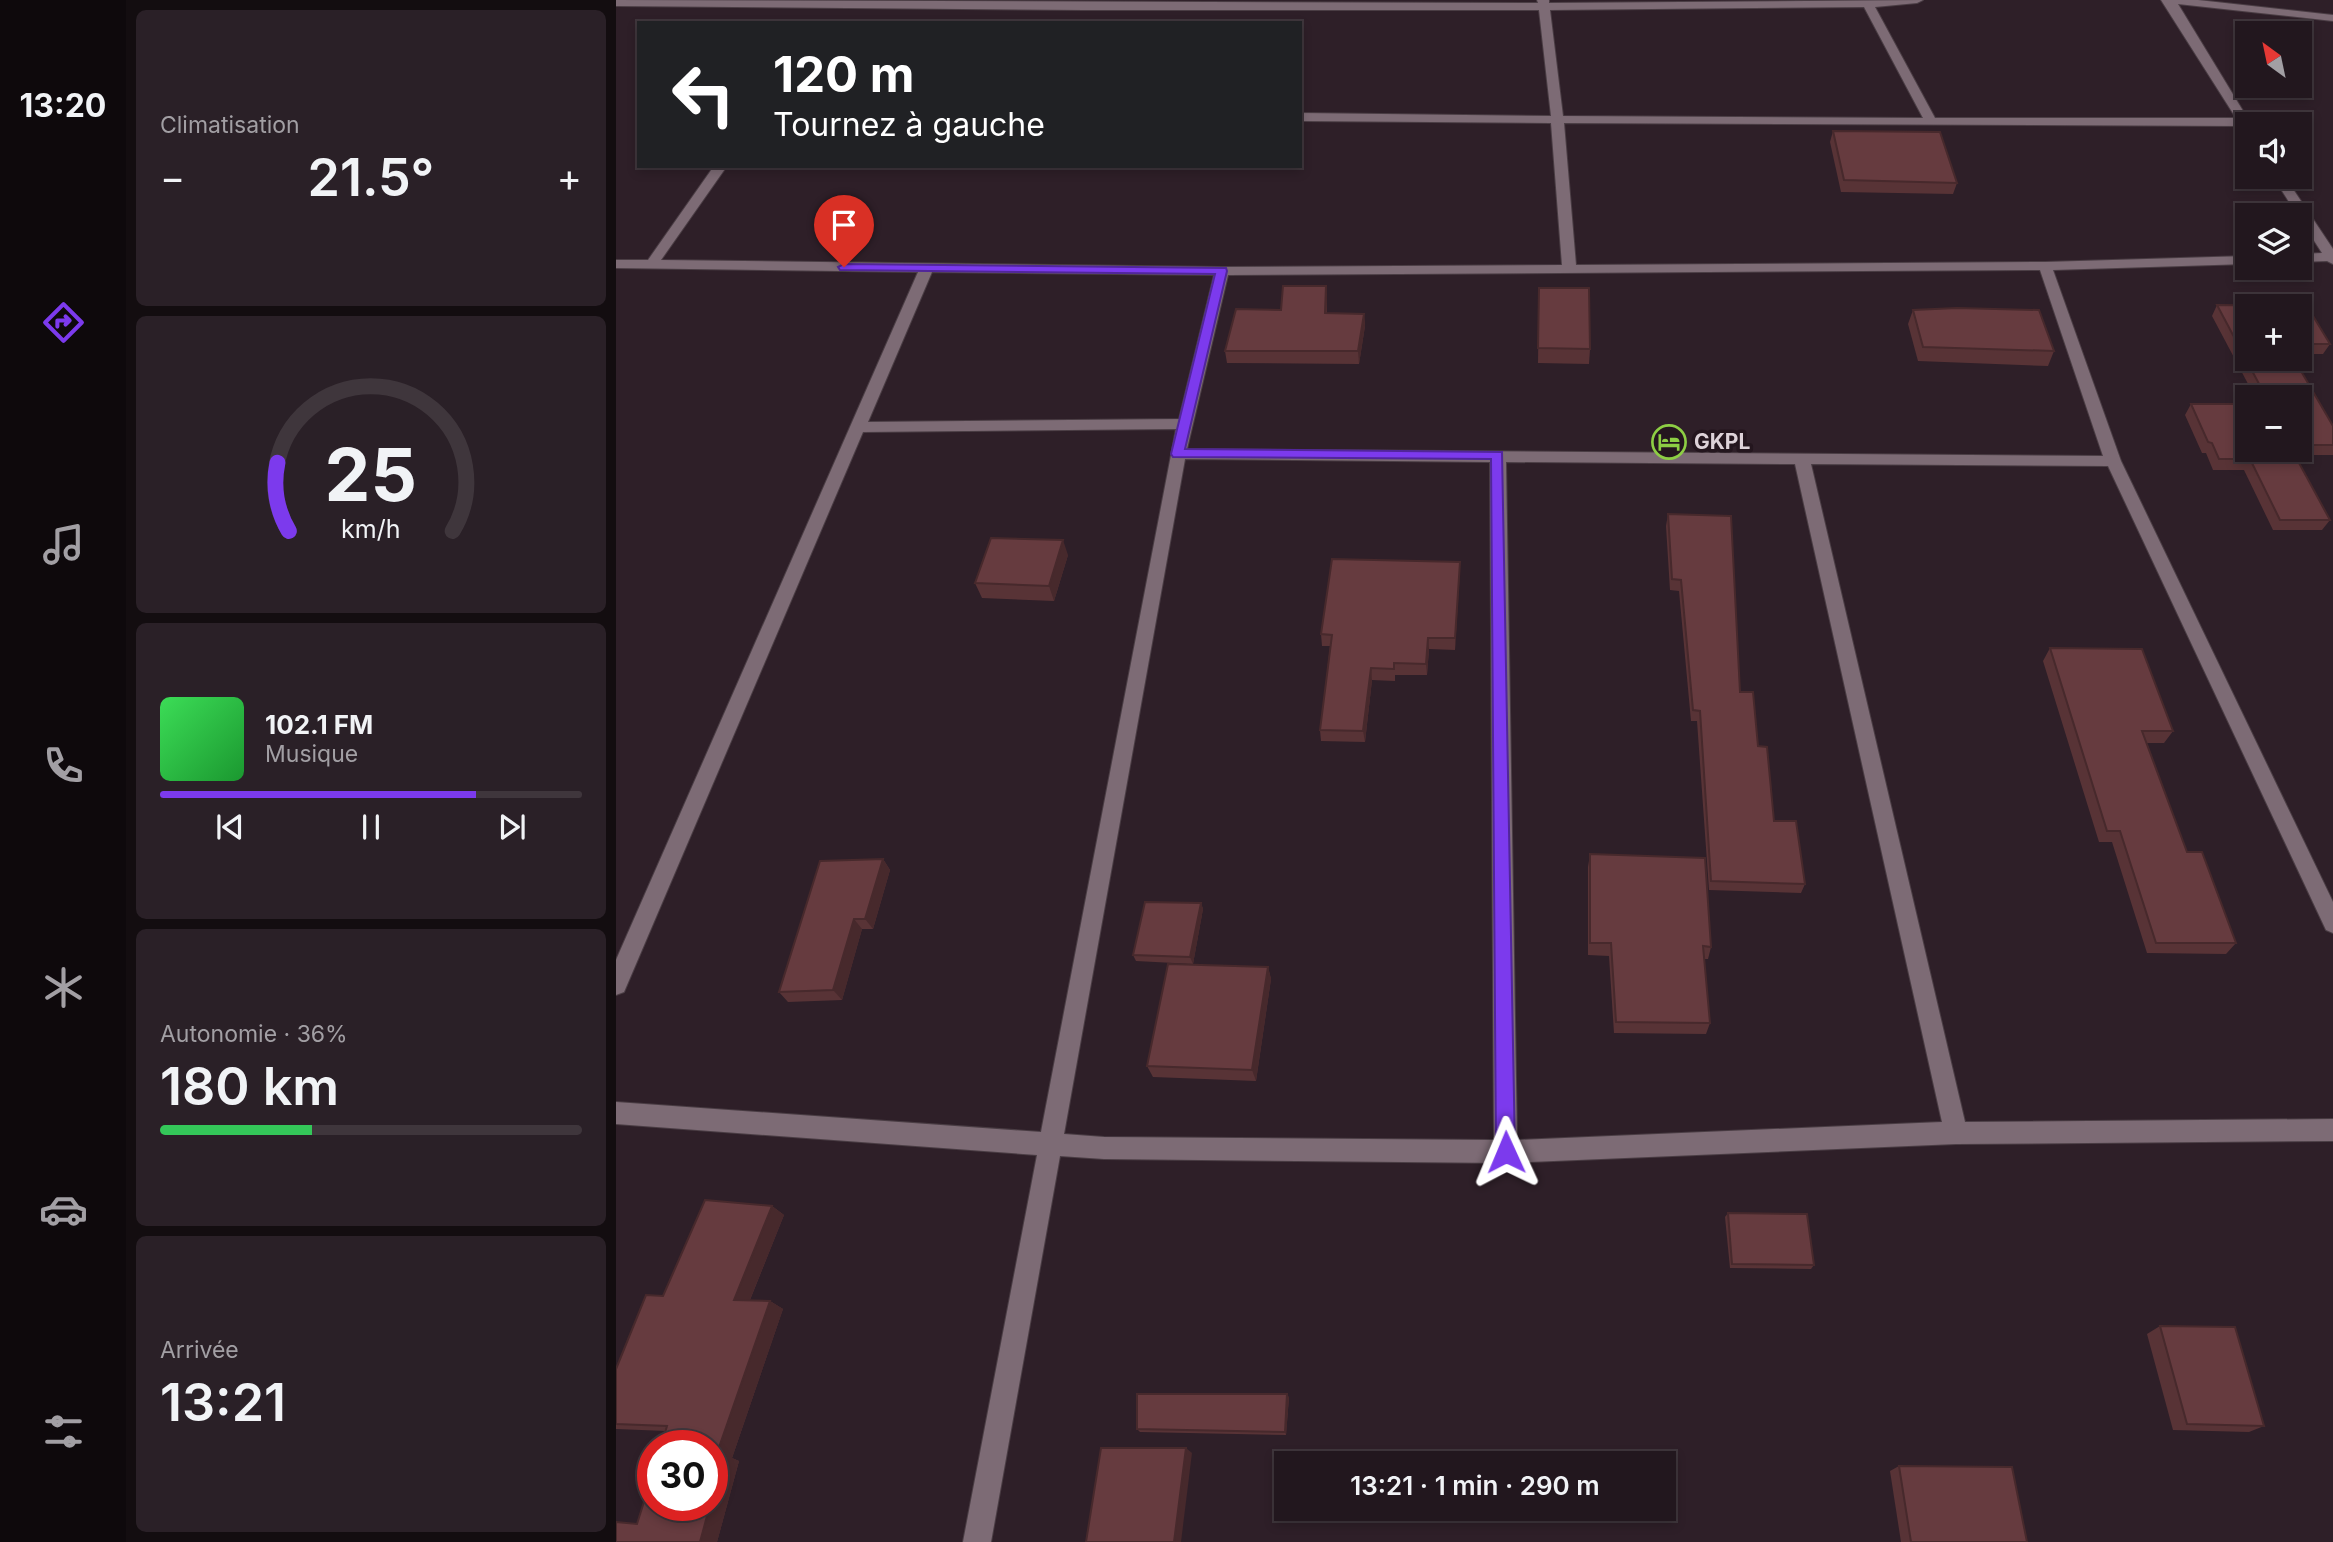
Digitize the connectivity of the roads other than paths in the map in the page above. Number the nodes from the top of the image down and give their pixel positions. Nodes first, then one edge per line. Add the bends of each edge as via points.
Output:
1 (1917, 0) edge
2 (2169, 0) edge
3 (1867, 2) edge
4 (616, 3) edge
5 (1543, 3) edge
6 (827, 7) edge
7 (2333, 18) edge
8 (2237, 112) edge
9 (1302, 117) edge
10 (1558, 118) junction
11 (1931, 122) junction
12 (2235, 125) edge
13 (720, 168) edge
14 (2287, 189) edge
15 (2312, 258) edge
16 (2332, 258) edge
17 (2235, 260) edge
18 (616, 264) edge
19 (652, 264) junction
20 (2045, 267) junction
21 (926, 269) junction
22 (1569, 269) junction
23 (1222, 271) junction
24 (1184, 424) junction
25 (858, 427) junction
26 (1178, 454) junction
27 (1498, 455) junction
28 (1802, 458) junction
29 (2113, 461) junction
30 (2333, 925) edge
31 (616, 985) edge
32 (616, 1113) edge
33 (2333, 1130) edge
34 (1956, 1133) junction
35 (1050, 1143) junction
36 (1506, 1152) junction
37 (977, 1542) edge

1 - 3 street
2 - 7 street
2 - 8 street
3 - 5 street
3 - 11 street
4 - 6 street
5 - 6 street
5 - 10 street
9 - 10 street
10 - 11 street
10 - 22 street
11 - 12 street
13 - 19 street
14 - 16 street
15 - 16 street
17 - 20 street
18 - 19 street
19 - 21 street
20 - 22 street
20 - 29 street
21 - 23 street
21 - 25 street
22 - 23 street
23 - 24 street
24 - 25 street
24 - 26 street
25 - 31 street
26 - 27 street
26 - 35 street
27 - 28 street
27 - 36 street
28 - 29 street
28 - 34 street
29 - 30 street
32 - 35 street
33 - 34 street
34 - 36 street
35 - 36 street
35 - 37 street

